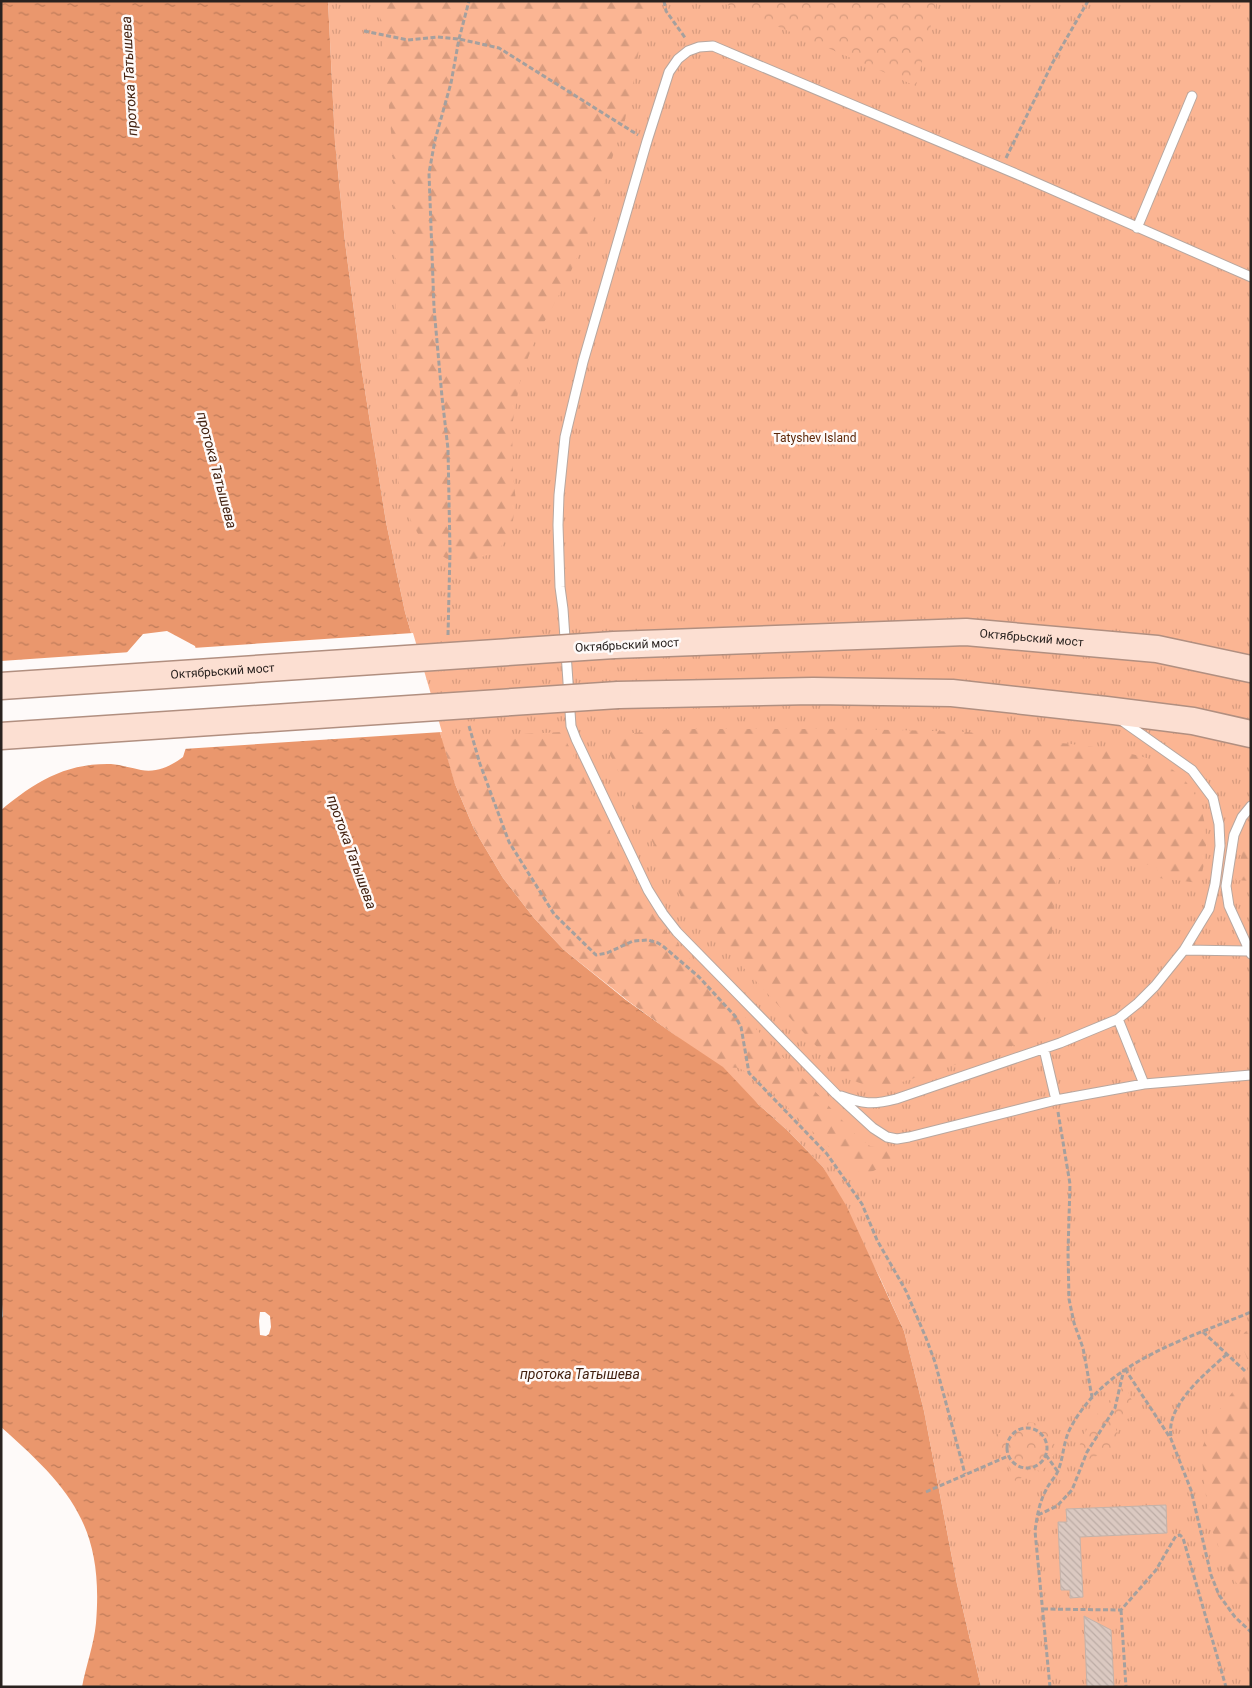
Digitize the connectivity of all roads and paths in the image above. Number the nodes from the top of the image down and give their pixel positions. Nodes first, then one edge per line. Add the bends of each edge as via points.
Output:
1 (469, 1) edge
2 (664, 1) edge
3 (1088, 1) edge
4 (364, 32) dead end
5 (459, 39) junction
6 (694, 48) junction
7 (1192, 96) dead end
8 (647, 141) junction
9 (1001, 168) junction
10 (1137, 228) junction
11 (1251, 277) edge
12 (1251, 669) edge
13 (1, 686) edge
14 (1106, 710) junction
15 (1251, 734) edge
16 (1, 736) edge
17 (1251, 806) edge
18 (1184, 950) junction
19 (1250, 952) edge
20 (1118, 1019) junction
21 (1044, 1049) junction
22 (1250, 1074) edge
23 (1144, 1084) junction
24 (836, 1094) junction
25 (1056, 1100) junction
26 (1251, 1312) edge
27 (1203, 1332) junction
28 (1227, 1354) junction
29 (1125, 1368) junction
30 (1245, 1371) dead end
31 (1092, 1397) junction
32 (1171, 1439) junction
33 (1046, 1455) junction
34 (1008, 1456) junction
35 (1058, 1472) junction
36 (926, 1492) dead end
37 (1037, 1515) junction
38 (1043, 1609) junction
39 (1121, 1610) junction
40 (1251, 1632) edge
41 (1050, 1687) edge
42 (1126, 1687) edge
43 (1226, 1687) edge

1 - 5 path
2 - 6 path via 666,12
3 - 9 path via 1053,62
4 - 5 path via 408,40
5 - 8 path via 499,48
6 - 8 lane via 678,59 669,72
6 - 9 lane via 712,46
7 - 10 lane
8 - 24 lane via 583,362 561,467 558,525 560,587 571,726 648,890 663,914
9 - 10 lane
10 - 11 lane
12 - 13 main road, Октябрьский мост, bridge via 1157,649 966,632 614,645
14 - 15 main road via 1193,721
14 - 16 main road, bridge via 952,693 813,691 618,695
14 - 18 lane via 1186,765 1213,798 1220,846 1215,884 1209,909
17 - 19 lane via 1234,835 1226,886 1228,906
18 - 19 lane
18 - 20 lane via 1156,986
20 - 21 lane
20 - 23 lane
21 - 24 lane via 877,1104
21 - 25 lane
22 - 23 lane
23 - 25 lane
24 - 25 lane via 877,1132 897,1139
25 - 31 path via 1070,1184 1069,1299
26 - 27 path
27 - 28 path
27 - 29 path
28 - 30 path
28 - 32 path via 1192,1386 1178,1407 1169,1427
29 - 31 path
29 - 32 path
29 - 37 path via 1115,1408 1086,1452 1072,1490 1057,1506
31 - 35 path via 1071,1426
32 - 40 path via 1191,1490 1211,1575 1219,1595
33 - 34 path via 1035,1467 1027,1468 1019,1467
33 - 34 path via 1046,1440 1041,1433 1027,1427 1012,1433 1006,1448
33 - 35 path
34 - 36 path
35 - 37 path via 1044,1494
37 - 38 path via 1036,1547
38 - 39 path
38 - 41 path
39 - 42 path
39 - 43 path via 1156,1570 1176,1536 1182,1536

